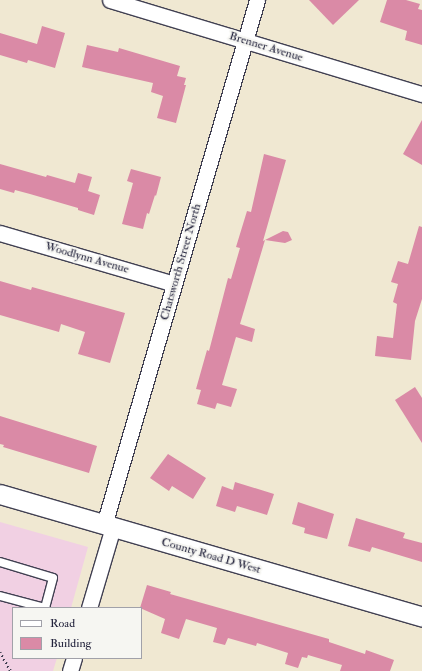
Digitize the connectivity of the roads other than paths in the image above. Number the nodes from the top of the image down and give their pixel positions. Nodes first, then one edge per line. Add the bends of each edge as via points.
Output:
1 (110, 0) edge
2 (257, 0) edge
3 (246, 41) junction
4 (422, 94) edge
5 (0, 233) edge
6 (174, 284) junction
7 (0, 494) edge
8 (109, 526) junction
9 (0, 562) edge
10 (0, 596) edge
11 (41, 607) edge
12 (45, 607) edge
13 (89, 607) edge
14 (422, 617) edge
15 (74, 659) edge
16 (70, 671) edge

1 - 3 street, Brenner Avenue
2 - 3 street, Chatsworth Street North
3 - 4 street, Brenner Avenue
3 - 6 street, Chatsworth Street North
5 - 6 street, Woodlynn Avenue
6 - 8 street, Chatsworth Street North
7 - 8 street, County Road D West
8 - 13 street, Chatsworth Street North
8 - 14 street, County Road D West
9 - 12 lane via 53,578
10 - 11 lane
15 - 16 street

